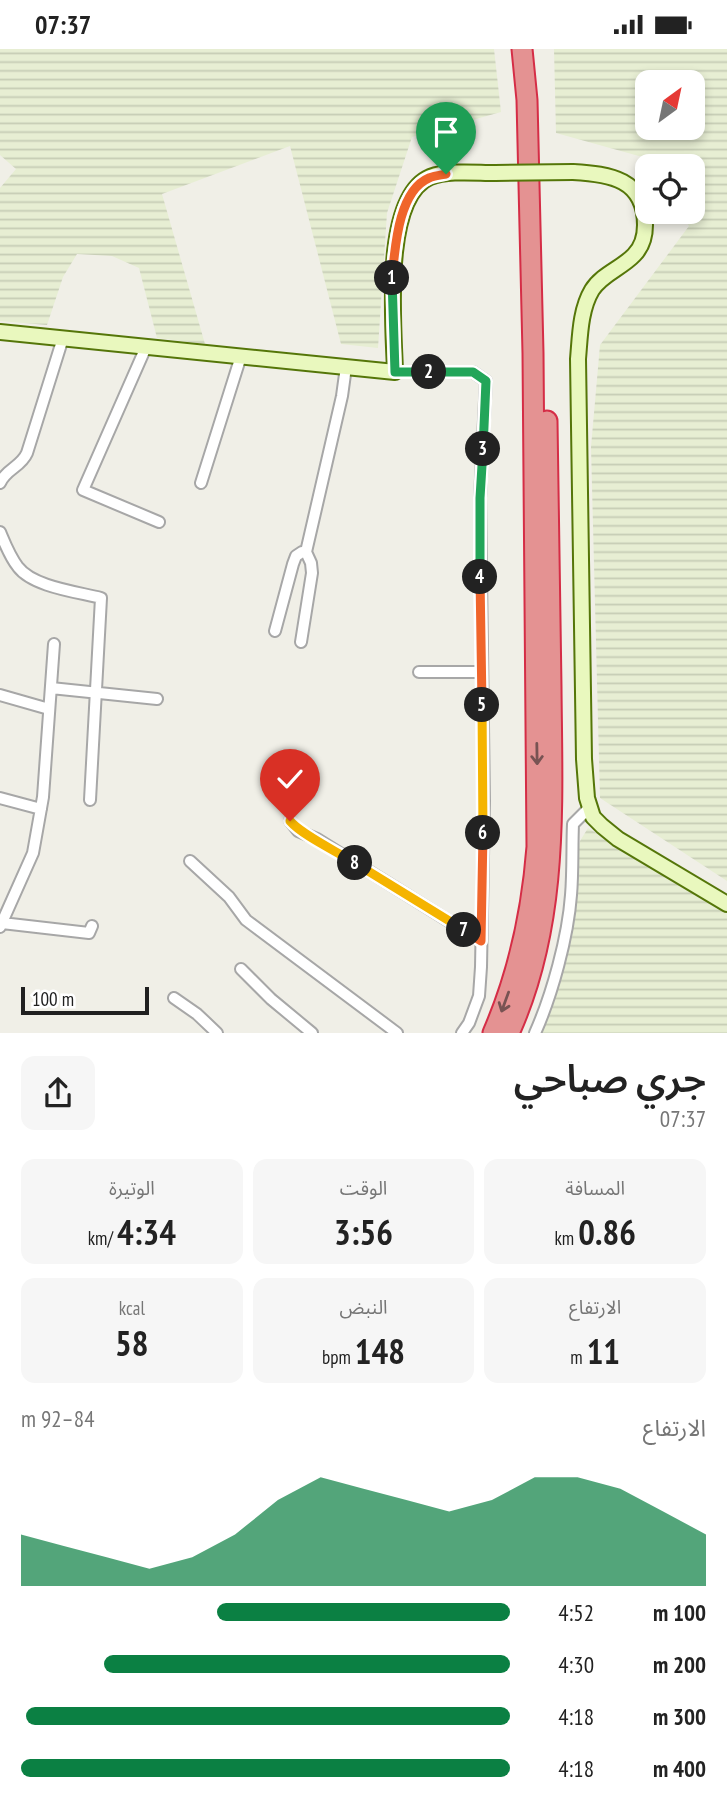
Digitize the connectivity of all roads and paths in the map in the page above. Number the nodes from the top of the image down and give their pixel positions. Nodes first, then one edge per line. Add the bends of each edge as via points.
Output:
1 (522, 49) edge
2 (536, 49) edge
3 (0, 332) edge
4 (63, 338) junction
5 (146, 347) junction
6 (241, 356) junction
7 (346, 367) junction
8 (395, 372) junction
9 (0, 483) edge
10 (201, 483) dead end
11 (159, 522) dead end
12 (1, 536) edge
13 (306, 552) junction
14 (275, 631) dead end
15 (301, 642) dead end
16 (54, 644) dead end
17 (419, 672) dead end
18 (482, 672) junction
19 (51, 688) junction
20 (97, 693) junction
21 (0, 695) edge
22 (156, 699) dead end
23 (49, 709) junction
24 (0, 797) edge
25 (90, 800) dead end
26 (590, 807) junction
27 (41, 809) junction
28 (290, 821) dead end
29 (190, 861) dead end
30 (727, 904) edge
31 (1, 925) edge
32 (92, 926) dead end
33 (481, 941) junction
34 (241, 969) dead end
35 (174, 997) dead end
36 (217, 1033) edge
37 (312, 1033) edge
38 (397, 1033) edge
39 (462, 1033) edge
40 (493, 1033) edge
41 (509, 1033) edge
42 (535, 1033) edge

1 -> 40 highway via 530,227 537,847 521,953
2 - 41 highway via 542,161 552,844 536,951
3 - 4 street
4 - 5 street
4 - 9 street via 27,453
5 - 6 street
5 - 11 street via 83,490
6 - 7 street
6 - 10 street
7 - 8 street
7 - 13 street
8 - 18 street via 473,372 486,381 480,498
8 - 26 street, bridge via 392,279 400,222 418,185 446,174 573,172 600,173 636,192 645,219 641,246 592,291 578,359 584,759
12 - 20 street via 25,575 101,598
13 - 14 street via 293,563
13 - 15 street via 312,573
16 - 19 street
17 - 18 street
18 - 33 street
19 - 20 street
19 - 23 street
20 - 22 street
20 - 25 street
21 - 23 street
23 - 27 street
24 - 27 street
26 - 30 street via 593,817 618,839
26 - 42 street via 573,824 571,897
27 - 31 street via 33,853
28 - 33 street via 298,831
29 - 38 street via 229,897 246,920
31 - 32 street via 89,933
33 - 39 street via 479,996
34 - 37 street
35 - 36 street

